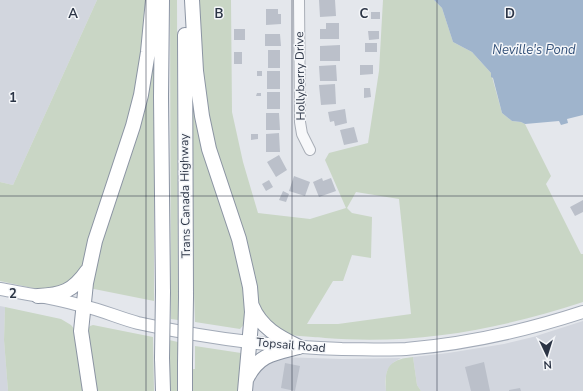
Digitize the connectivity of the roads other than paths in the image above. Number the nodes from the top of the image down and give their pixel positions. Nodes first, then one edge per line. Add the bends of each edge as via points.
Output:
1 (153, 0) edge
2 (162, 0) edge
3 (185, 0) edge
4 (192, 0) edge
5 (299, 0) edge
6 (310, 150) dead end
7 (88, 270) junction
8 (0, 289) edge
9 (38, 296) junction
10 (252, 305) junction
11 (84, 306) junction
12 (583, 312) edge
13 (249, 342) junction
14 (299, 347) junction
15 (246, 385) edge
16 (90, 391) edge
17 (163, 391) edge
18 (185, 391) edge

1 - 7 highway via 141,95
2 - 17 highway, Trans Canada Highway, bridge
3 - 18 highway, Trans Canada Highway, bridge
4 - 10 highway via 196,71 203,122 244,257
5 - 6 street, Hollyberry Drive via 300,122 302,134
7 - 9 highway via 72,289
7 - 11 highway
8 - 9 main road, Topsail Road
9 - 11 main road, Topsail Road
10 - 13 highway
10 - 14 highway via 265,327
11 - 13 main road, Topsail Road via 137,322
11 - 16 highway via 81,331
12 - 14 main road, Topsail Road via 513,332 438,346 379,350
13 - 14 main road, Topsail Road
13 - 15 highway
14 - 15 highway via 261,360 253,367

